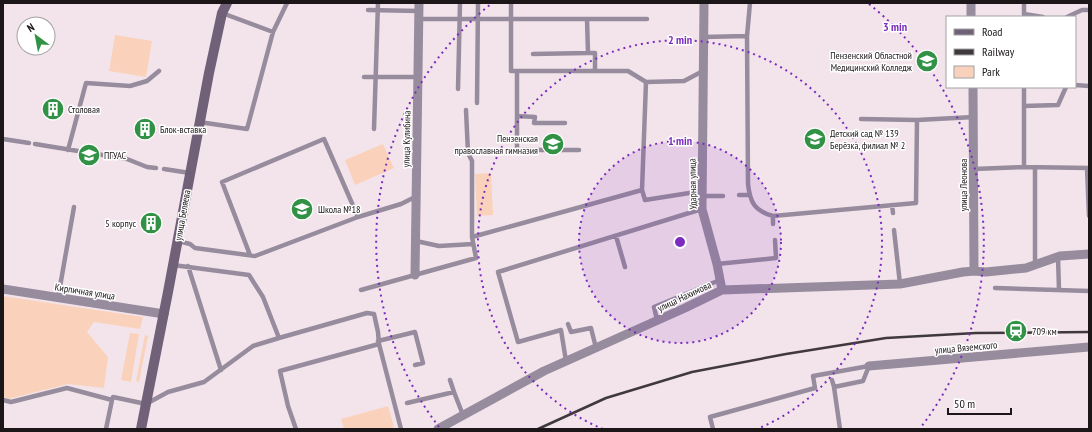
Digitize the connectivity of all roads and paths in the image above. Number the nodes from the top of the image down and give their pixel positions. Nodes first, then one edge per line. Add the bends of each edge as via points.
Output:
1 (227, 3) edge
2 (287, 3) edge
3 (378, 3) edge
4 (460, 3) edge
5 (478, 3) edge
6 (510, 3) edge
7 (704, 3) edge
8 (750, 3) edge
9 (971, 3) edge
10 (1024, 3) edge
11 (368, 10) dead end
12 (1089, 10) edge
13 (378, 11) junction
14 (419, 11) edge
15 (222, 13) junction
16 (972, 16) edge
17 (1024, 16) edge
18 (1069, 16) edge
19 (460, 18) junction
20 (587, 18) junction
21 (478, 19) junction
22 (510, 19) junction
23 (647, 19) dead end
24 (273, 32) junction
25 (747, 36) junction
26 (703, 37) junction
27 (588, 53) junction
28 (533, 54) dead end
29 (517, 71) junction
30 (595, 71) junction
31 (703, 71) junction
32 (159, 72) dead end
33 (364, 77) dead end
34 (376, 77) junction
35 (418, 77) junction
36 (646, 82) junction
37 (1076, 85) edge
38 (1089, 86) edge
39 (973, 88) edge
40 (1024, 88) edge
41 (1066, 88) edge
42 (458, 89) dead end
43 (477, 103) dead end
44 (1024, 106) junction
45 (466, 110) dead end
46 (517, 116) junction
47 (974, 117) junction
48 (861, 119) dead end
49 (916, 120) junction
50 (199, 122) junction
51 (565, 124) dead end
52 (374, 129) dead end
53 (3, 139) edge
54 (29, 143) dead end
55 (35, 144) dead end
56 (68, 150) junction
57 (579, 150) dead end
58 (1024, 167) junction
59 (1035, 167) junction
60 (156, 168) dead end
61 (1088, 168) edge
62 (164, 169) dead end
63 (974, 169) junction
64 (190, 173) junction
65 (642, 190) junction
66 (702, 194) junction
67 (738, 195) dead end
68 (749, 195) junction
69 (417, 196) junction
70 (723, 196) dead end
71 (892, 205) junction
72 (74, 208) dead end
73 (702, 209) junction
74 (893, 213) dead end
75 (773, 216) junction
76 (1089, 216) edge
77 (358, 217) junction
78 (773, 224) dead end
79 (894, 230) dead end
80 (616, 236) junction
81 (472, 237) junction
82 (775, 240) dead end
83 (177, 241) junction
84 (416, 241) junction
85 (473, 244) junction
86 (1089, 254) edge
87 (250, 255) junction
88 (1058, 257) junction
89 (717, 264) junction
90 (173, 265) junction
91 (1034, 265) junction
92 (188, 266) junction
93 (625, 267) dead end
94 (974, 271) junction
95 (415, 275) junction
96 (720, 280) junction
97 (900, 284) junction
98 (994, 288) dead end
99 (3, 289) edge
100 (360, 290) dead end
101 (722, 290) junction
102 (1059, 290) junction
103 (1089, 291) edge
104 (682, 296) junction
105 (58, 298) junction
106 (686, 308) junction
107 (164, 314) junction
108 (657, 320) junction
109 (568, 324) dead end
110 (279, 338) junction
111 (379, 343) junction
112 (1089, 347) edge
113 (596, 348) junction
114 (566, 361) junction
115 (414, 365) dead end
116 (869, 366) junction
117 (221, 370) junction
118 (450, 380) dead end
119 (832, 380) dead end
120 (834, 388) junction
121 (454, 392) junction
122 (3, 400) edge
123 (112, 400) junction
124 (407, 403) dead end
125 (146, 404) junction
126 (463, 415) junction
127 (106, 429) edge
128 (141, 429) edge
129 (296, 429) edge
130 (401, 429) edge
131 (438, 429) edge
132 (713, 429) edge
133 (840, 429) edge

1 - 15 main road, улица Беляева
2 - 24 lane
3 - 13 lane
4 - 19 lane
5 - 21 lane
6 - 22 lane
7 - 26 street, Ударная улица
8 - 25 lane
9 - 16 street
10 - 17 lane
11 - 13 lane
12 - 18 lane via 1082,10
13 - 14 lane
13 - 34 lane
14 - 19 lane
14 - 35 street, улица Кулибина
15 - 24 lane
15 - 50 main road, улица Беляева
19 - 21 lane
19 - 42 lane
20 - 22 lane
20 - 23 lane
20 - 27 lane
21 - 22 lane
21 - 43 lane
22 - 29 lane via 511,71
24 - 50 lane via 247,130
25 - 26 lane
25 - 68 lane
26 - 31 street, Ударная улица
27 - 28 lane
27 - 30 lane via 595,53
29 - 30 lane
29 - 46 lane
30 - 36 lane via 628,71
31 - 36 lane via 684,81
31 - 66 street, Ударная улица
32 - 56 lane via 147,81 130,86 86,83
33 - 34 lane
34 - 35 lane
34 - 52 lane
35 - 69 street, улица Кулибина
36 - 65 lane
37 - 38 lane
39 - 47 street, улица Леонова
40 - 44 lane
41 - 44 lane via 1058,105
44 - 58 lane
45 - 81 lane via 468,153 472,161
46 - 51 lane via 535,117 534,123
46 - 57 lane via 517,150
47 - 49 lane
47 - 63 street, улица Леонова
48 - 49 lane
49 - 71 lane via 916,202
50 - 64 main road, улица Беляева
53 - 54 lane
55 - 56 lane
56 - 60 lane via 128,159
58 - 59 lane
58 - 63 lane
59 - 61 lane
59 - 91 lane
61 - 76 lane
62 - 64 lane
63 - 94 street, улица Леонова
64 - 83 main road, улица Беляева
65 - 66 lane via 645,200
65 - 81 lane
66 - 70 lane
66 - 73 street, Ударная улица
67 - 68 lane
68 - 75 lane via 762,213
69 - 77 lane via 401,204
69 - 84 street, улица Кулибина
71 - 74 lane
71 - 75 lane
72 - 105 lane
73 - 80 lane
73 - 89 street, Ударная улица
75 - 78 lane
77 - 87 lane via 256,256
77 - 87 lane via 324,139 222,182
79 - 97 lane
80 - 93 lane
80 - 114 lane via 498,272 518,342 561,330
81 - 85 lane
82 - 89 lane via 776,258
83 - 87 lane via 195,248
83 - 90 main road, улица Беляева
84 - 85 lane via 439,246
84 - 95 street, улица Кулибина
85 - 95 lane via 476,258
86 - 88 street
88 - 91 street
88 - 102 lane
89 - 96 street, Ударная улица
90 - 92 lane
90 - 107 main road, улица Беляева
91 - 94 street via 986,272
92 - 110 lane via 249,275 263,297
92 - 117 lane
94 - 97 street, улица Нахимова
95 - 100 lane
96 - 101 street, Ударная улица
96 - 104 lane
97 - 101 street, улица Нахимова
98 - 102 lane
99 - 105 street, Кирпичная улица
101 - 106 street, улица Нахимова
102 - 103 lane
104 - 106 lane
104 - 108 lane via 654,308
105 - 107 street, Кирпичная улица
106 - 108 street, улица Нахимова
107 - 125 main road, улица Беляева
108 - 113 street, улица Нахимова
109 - 113 lane via 571,332 591,328
110 - 111 lane via 367,313 374,314
110 - 117 lane via 253,346
111 - 115 lane via 414,332 423,362
111 - 129 lane via 280,371
111 - 130 lane
112 - 116 street, улица Вяземского
113 - 114 street, улица Нахимова
114 - 126 street, улица Нахимова
116 - 120 lane via 863,381
116 - 132 lane via 813,376 815,388 710,417
117 - 125 lane via 204,382 168,392
118 - 121 lane
119 - 120 lane
120 - 133 lane
121 - 124 lane
121 - 126 lane
122 - 123 lane via 11,402 67,388
123 - 125 lane via 113,397
123 - 127 lane
125 - 128 main road, улица Беляева
126 - 131 street, улица Нахимова

